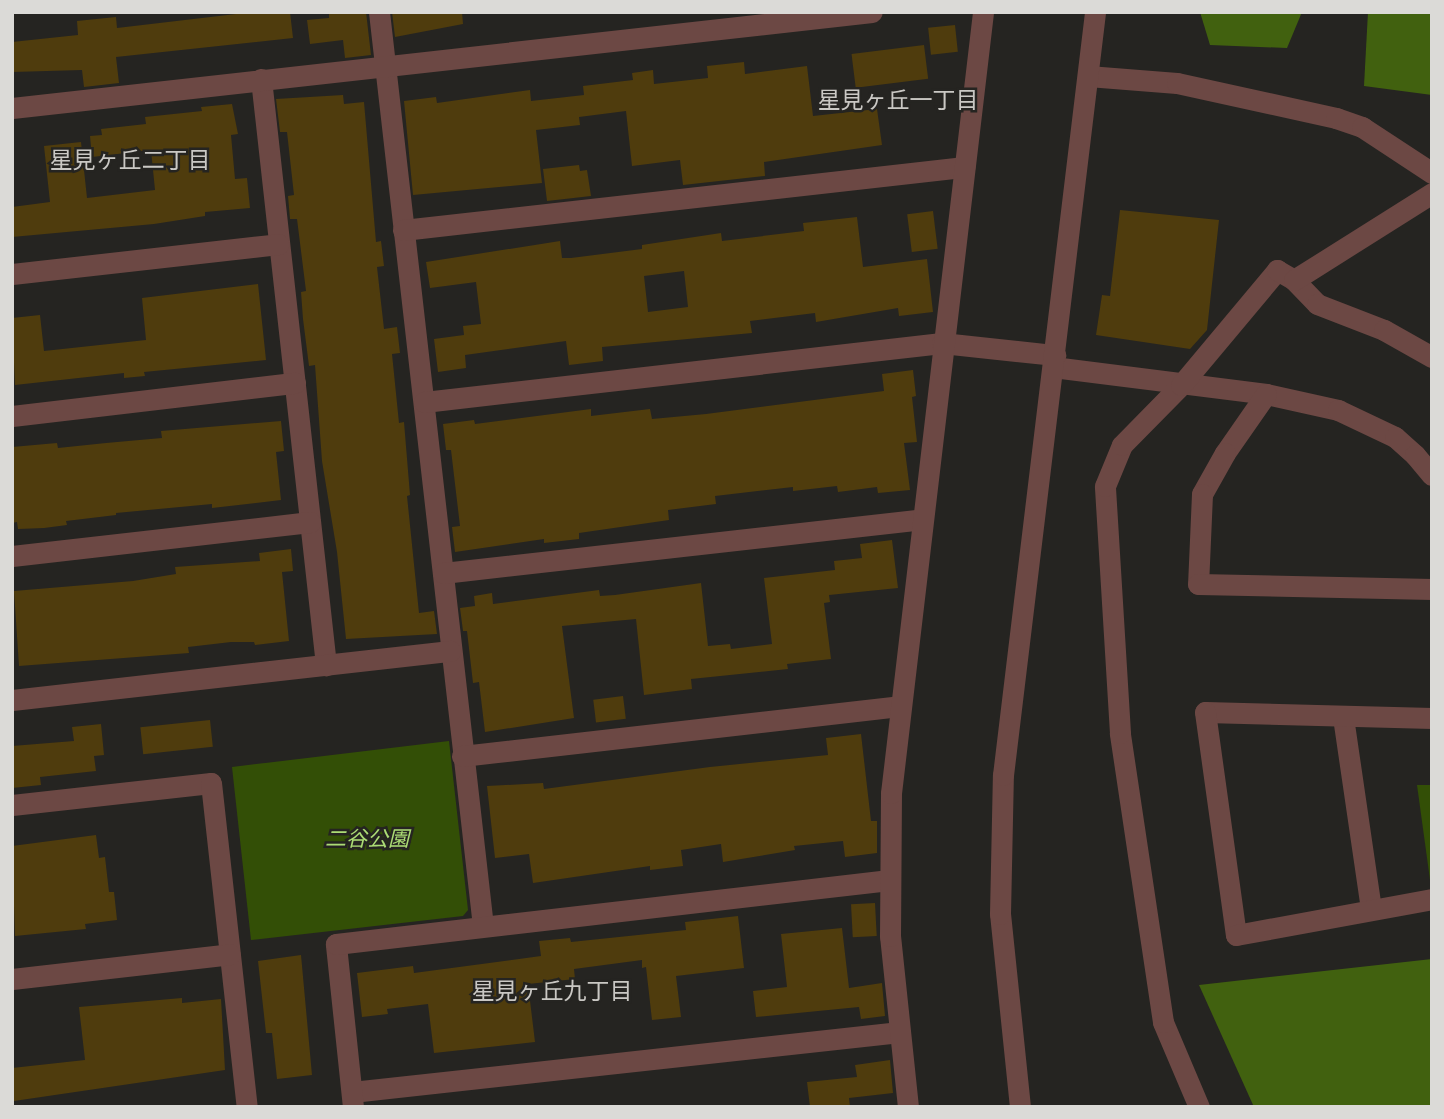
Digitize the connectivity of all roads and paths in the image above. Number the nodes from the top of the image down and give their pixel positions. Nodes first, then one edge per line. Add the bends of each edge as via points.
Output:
1 (379, 12) edge
2 (872, 12) edge
3 (983, 12) edge
4 (1095, 12) edge
5 (386, 66) junction
6 (1088, 76) junction
7 (261, 79) junction
8 (12, 108) edge
9 (964, 167) junction
10 (1432, 173) edge
11 (1432, 193) edge
12 (403, 230) junction
13 (278, 244) junction
14 (12, 274) edge
15 (1294, 281) junction
16 (942, 343) junction
17 (1432, 357) edge
18 (1054, 361) junction
19 (295, 383) junction
20 (1181, 385) junction
21 (1266, 394) junction
22 (424, 402) junction
23 (12, 416) edge
24 (1432, 475) edge
25 (921, 519) junction
26 (310, 522) junction
27 (12, 556) edge
28 (443, 573) junction
29 (1432, 589) edge
30 (450, 651) junction
31 (326, 665) junction
32 (12, 700) edge
33 (899, 706) junction
34 (1343, 717) junction
35 (1432, 718) edge
36 (462, 756) junction
37 (12, 805) edge
38 (889, 880) junction
39 (1432, 899) edge
40 (1371, 909) junction
41 (483, 926) junction
42 (230, 954) junction
43 (12, 979) edge
44 (900, 1032) junction
45 (352, 1099) edge
46 (240, 1106) edge
47 (908, 1107) edge
48 (1020, 1107) edge
49 (1199, 1107) edge

1 - 5 street
2 - 5 street
3 - 9 street
4 - 6 street
5 - 7 street
5 - 12 street
6 - 10 street via 1177,83 1336,118 1374,134
6 - 18 street
7 - 8 street
7 - 13 street
9 - 12 street
9 - 16 street
11 - 15 street
12 - 22 street
13 - 14 street
13 - 19 street
15 - 17 street via 1317,304 1384,330
15 - 20 street via 1277,270
16 - 18 street
16 - 22 street
16 - 25 street
18 - 20 street
18 - 48 street via 1003,775 1000,832 1000,914
19 - 23 street
19 - 26 street
20 - 21 street
20 - 49 street via 1122,445 1105,486 1120,733 1158,995 1169,1042
21 - 24 street via 1338,410 1370,424 1395,438
21 - 29 street via 1217,464 1202,494 1198,584
22 - 28 street
25 - 28 street
25 - 33 street
26 - 27 street
26 - 31 street
28 - 30 street
30 - 31 street
30 - 36 street
31 - 32 street
33 - 36 street
33 - 38 street
34 - 35 street
34 - 40 street
34 - 40 street via 1205,712 1236,935
36 - 41 street
37 - 42 street via 211,783
38 - 41 street
38 - 44 street
39 - 40 street
41 - 45 street via 336,944
42 - 43 street
42 - 46 street
44 - 45 street
44 - 47 street

